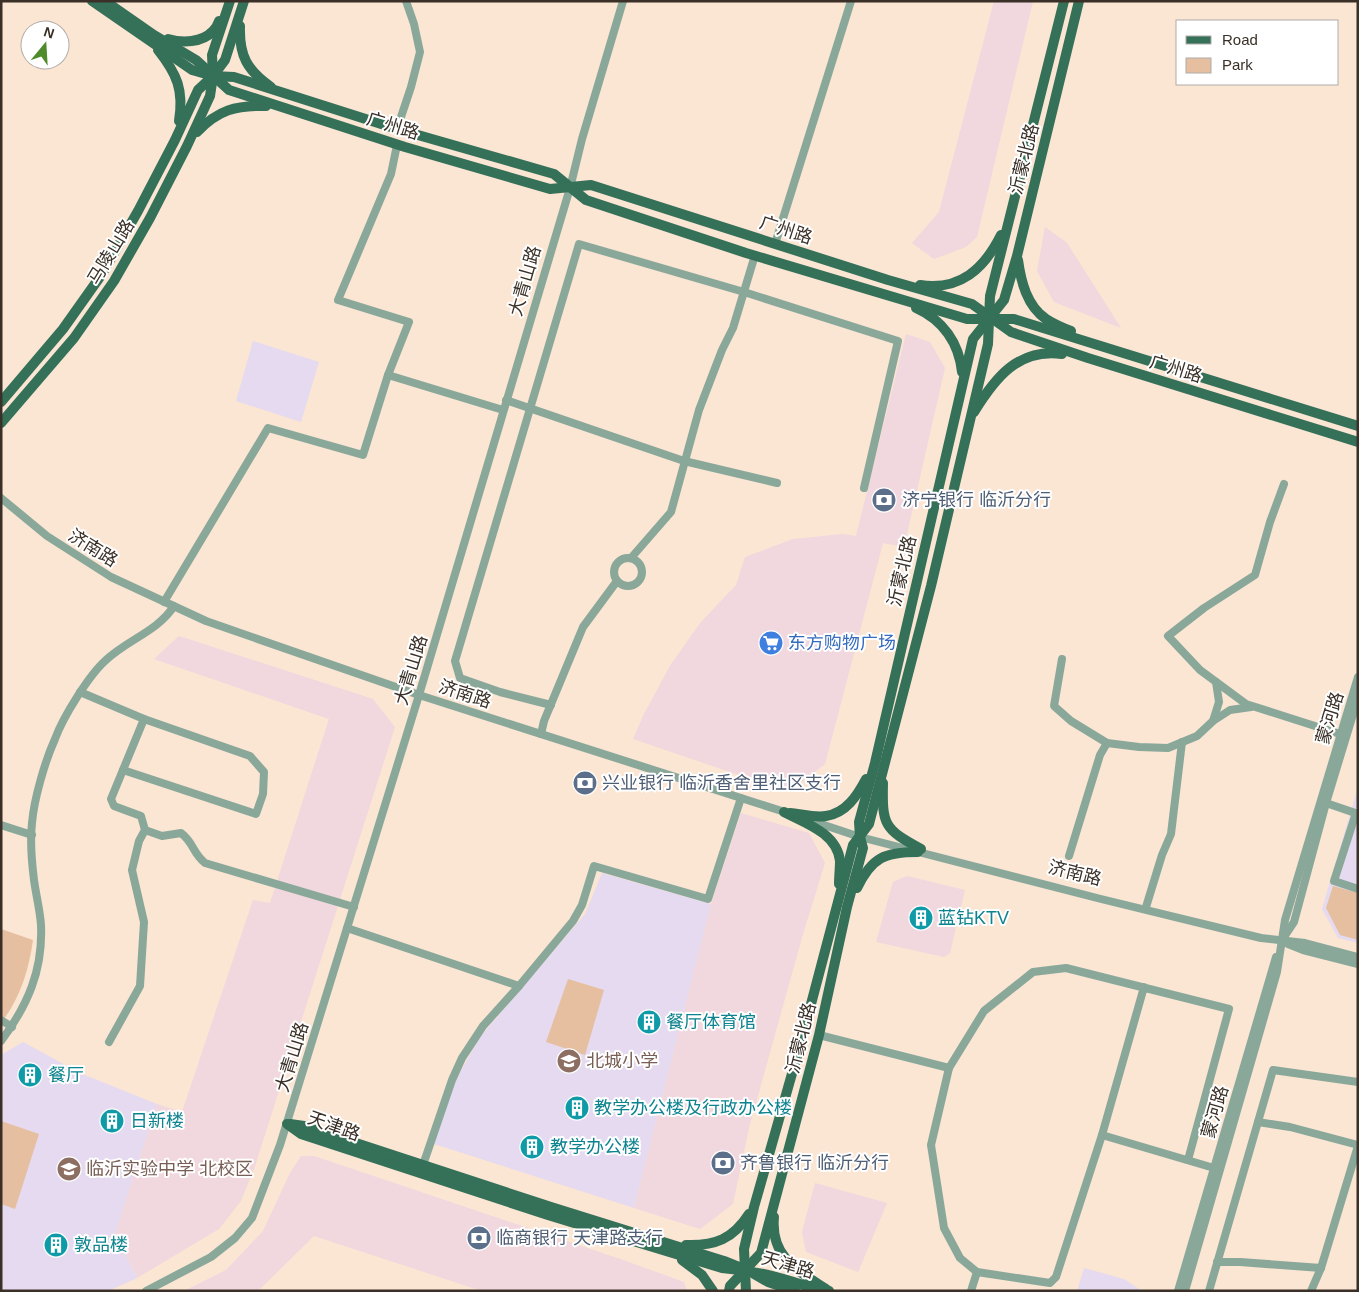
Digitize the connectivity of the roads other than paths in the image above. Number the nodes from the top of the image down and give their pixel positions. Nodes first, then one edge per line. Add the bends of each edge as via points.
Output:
1 (92, 1) edge
2 (105, 1) edge
3 (244, 1) edge
4 (406, 1) edge
5 (623, 1) edge
6 (851, 1) edge
7 (1064, 1) edge
8 (1079, 1) edge
9 (229, 4) edge
10 (240, 15) junction
11 (153, 38) junction
12 (213, 76) junction
13 (280, 93) junction
14 (276, 106) junction
15 (397, 129) junction
16 (177, 135) junction
17 (191, 138) junction
18 (397, 145) junction
19 (570, 188) junction
20 (1010, 217) junction
21 (775, 244) junction
22 (755, 255) junction
23 (1017, 256) junction
24 (888, 280) junction
25 (744, 292) junction
26 (886, 295) junction
27 (989, 318) junction
28 (1094, 344) junction
29 (1088, 358) junction
30 (388, 375) junction
31 (963, 379) junction
32 (506, 400) junction
33 (1, 402) edge
34 (530, 409) junction
35 (503, 410) junction
36 (970, 419) junction
37 (1, 423) edge
38 (1358, 426) edge
39 (1358, 442) edge
40 (684, 461) junction
41 (777, 483) dead end
42 (1284, 484) dead end
43 (864, 488) dead end
44 (1, 498) edge
45 (632, 558) junction
46 (617, 581) junction
47 (164, 602) junction
48 (174, 606) junction
49 (1062, 659) dead end
50 (1358, 677) edge
51 (1216, 682) junction
52 (80, 692) junction
53 (419, 695) junction
54 (1358, 698) edge
55 (551, 705) junction
56 (1253, 706) junction
57 (144, 719) junction
58 (1214, 721) junction
59 (541, 734) junction
60 (1340, 734) junction
61 (1182, 742) junction
62 (1107, 743) junction
63 (879, 764) junction
64 (123, 770) junction
65 (741, 798) junction
66 (1326, 803) junction
67 (784, 812) junction
68 (1357, 813) edge
69 (1, 825) edge
70 (145, 830) junction
71 (32, 835) junction
72 (860, 837) junction
73 (919, 851) junction
74 (1069, 856) dead end
75 (1358, 889) edge
76 (843, 906) junction
77 (1146, 907) junction
78 (354, 908) junction
79 (347, 928) junction
80 (1282, 941) junction
81 (1358, 957) edge
82 (1358, 964) edge
83 (519, 986) junction
84 (1144, 988) junction
85 (1, 1020) edge
86 (12, 1027) junction
87 (819, 1035) junction
88 (1, 1041) edge
89 (109, 1042) dead end
90 (949, 1068) junction
91 (1358, 1082) edge
92 (1258, 1122) junction
93 (287, 1124) junction
94 (1102, 1135) junction
95 (1358, 1145) edge
96 (1188, 1160) junction
97 (423, 1165) junction
98 (1214, 1168) junction
99 (775, 1203) junction
100 (754, 1207) junction
101 (669, 1248) junction
102 (1217, 1262) junction
103 (1321, 1268) junction
104 (746, 1270) junction
105 (977, 1272) junction
106 (146, 1291) edge
107 (713, 1291) edge
108 (729, 1291) edge
109 (746, 1291) edge
110 (795, 1291) edge
111 (821, 1291) edge
112 (829, 1291) edge
113 (971, 1291) edge
114 (1178, 1291) edge
115 (1185, 1291) edge
116 (1209, 1291) edge
117 (1311, 1291) edge

1 - 11 main road, 广州路
2 - 11 main road, 广州路
3 - 10 main road, 马陵山路
4 - 15 street via 420,52
5 - 19 street, 大青山路
6 - 21 street
7 - 20 main road, 沂蒙北路
8 - 23 main road, 沂蒙北路
9 - 11 main road via 213,32 196,40 179,42
9 - 12 main road, 马陵山路 via 212,55
10 - 12 main road, 马陵山路 via 225,60
10 - 13 main road via 239,44 246,62 258,77
11 - 12 main road, 广州路 via 196,60
11 - 16 main road via 179,85 182,106
12 - 13 main road, 广州路 via 234,77
12 - 14 main road, 广州路 via 229,90
12 - 16 main road, 马陵山路 via 198,90
12 - 17 main road, 马陵山路 via 210,96
13 - 15 main road, 广州路
14 - 17 main road via 246,105 227,111 208,121
14 - 18 main road, 广州路
15 - 19 main road, 广州路 via 554,174
16 - 33 main road, 马陵山路 via 102,274 63,329
17 - 37 main road, 马陵山路 via 114,281 74,338
18 - 19 main road, 广州路 via 550,189
18 - 30 street via 391,174 338,300 409,322
19 - 21 main road, 广州路 via 591,185
19 - 22 main road, 广州路 via 586,200
19 - 32 street, 大青山路
20 - 24 main road via 984,262 968,277 929,286
20 - 27 main road, 沂蒙北路 via 990,296
21 - 24 main road, 广州路
22 - 25 street
22 - 26 main road, 广州路
23 - 27 main road, 沂蒙北路 via 1004,300
23 - 28 main road via 1028,299 1046,319
24 - 27 main road, 广州路 via 972,304
25 - 34 street via 579,244
25 - 40 street via 733,328 699,410
25 - 43 street via 898,341
26 - 27 main road, 广州路 via 967,319
26 - 31 main road via 923,311 940,323 961,358
27 - 28 main road, 广州路 via 1014,318
27 - 29 main road, 广州路 via 1011,332
27 - 31 main road, 沂蒙北路 via 973,339
27 - 36 main road, 沂蒙北路 via 988,344
28 - 38 main road, 广州路
29 - 36 main road via 1035,354 1002,374
29 - 39 main road, 广州路
30 - 35 street
30 - 47 street via 363,455 268,428
31 - 63 main road, 沂蒙北路
32 - 34 street
32 - 35 street, 大青山路
34 - 40 street
34 - 55 street via 455,661 460,678
35 - 53 street, 大青山路
36 - 63 main road, 沂蒙北路 via 930,586
40 - 41 street
40 - 45 street via 671,512
42 - 51 street via 1254,575 1168,636
44 - 47 street, 济南路 via 47,536 111,577
45 - 46 street via 621,559 615,565
45 - 46 street via 642,566 640,581 630,586
46 - 55 street via 583,627
47 - 48 street, 济南路
48 - 52 street via 167,617 106,660
48 - 53 street, 济南路 via 206,621
49 - 62 street via 1054,706 1070,721
50 - 60 street, 蒙河路
51 - 56 street
51 - 58 street via 1219,702
52 - 57 street
52 - 71 street via 55,738 42,777
53 - 59 street, 济南路
53 - 78 street, 大青山路
54 - 66 street, 蒙河路
55 - 59 street
56 - 58 street via 1230,710
56 - 60 street
57 - 64 street
57 - 64 street via 250,756 264,772 263,794 256,814
58 - 61 street via 1197,736
59 - 65 street, 济南路
60 - 80 street, 蒙河路 via 1285,920
61 - 62 street via 1168,748
61 - 77 street via 1171,834
62 - 74 street via 1100,755
63 - 67 main road via 850,804 841,810 826,816
63 - 72 main road, 沂蒙北路 via 869,824
63 - 73 main road via 883,812 888,826
64 - 70 street via 111,799 114,806 141,816
65 - 67 street, 济南路
65 - 83 street via 708,899 594,866 582,905 573,921
66 - 68 street
66 - 80 street, 蒙河路 via 1294,922
67 - 72 street, 济南路
67 - 76 main road via 818,829 834,844 840,859
68 - 75 street via 1334,881
69 - 71 street
70 - 78 street via 162,836 181,833 190,840 196,856 205,863
70 - 89 street via 132,870 144,922 140,986
71 - 86 street via 41,924 40,954 36,978
72 - 73 street, 济南路 via 882,839
72 - 76 main road, 沂蒙北路 via 854,845
73 - 76 main road via 881,857
73 - 77 street, 济南路
73 - 80 street, 济南路 via 1243,934
76 - 87 main road, 沂蒙北路
76 - 100 main road, 沂蒙北路
77 - 80 street, 济南路
78 - 79 street, 大青山路
79 - 83 street
79 - 93 street, 大青山路
80 - 81 street, 济南路 via 1306,943
80 - 82 street, 济南路 via 1303,950
80 - 98 street, 蒙河路
80 - 115 street, 蒙河路 via 1277,972
83 - 97 street via 483,1026 462,1058
84 - 90 street via 1066,968 1033,972 984,1011
84 - 94 street
84 - 96 street via 1229,1009
85 - 86 street
86 - 88 street
87 - 90 street
87 - 99 main road, 沂蒙北路
90 - 105 street via 931,1145 944,1228 960,1258
91 - 92 street via 1273,1070
92 - 95 street
92 - 102 street
93 - 97 main road, 天津路 via 304,1126
93 - 101 main road, 天津路 via 301,1134 548,1215
93 - 106 street, 大青山路 via 252,1218 235,1238 211,1257
94 - 96 street
94 - 105 street via 1056,1277 1050,1283
95 - 103 street
96 - 98 street
97 - 101 main road, 天津路
98 - 114 street, 蒙河路
99 - 104 main road, 沂蒙北路 via 761,1253
99 - 112 main road via 773,1223 782,1256
100 - 101 main road via 742,1226 726,1238 701,1246
100 - 104 main road, 沂蒙北路 via 744,1249
101 - 104 main road, 天津路 via 722,1268
101 - 107 main road via 702,1275
102 - 103 street
102 - 116 street
103 - 117 street
104 - 108 main road, 沂蒙北路
104 - 109 main road, 沂蒙北路
104 - 110 main road, 天津路
104 - 111 main road, 天津路 via 771,1274
105 - 113 street

